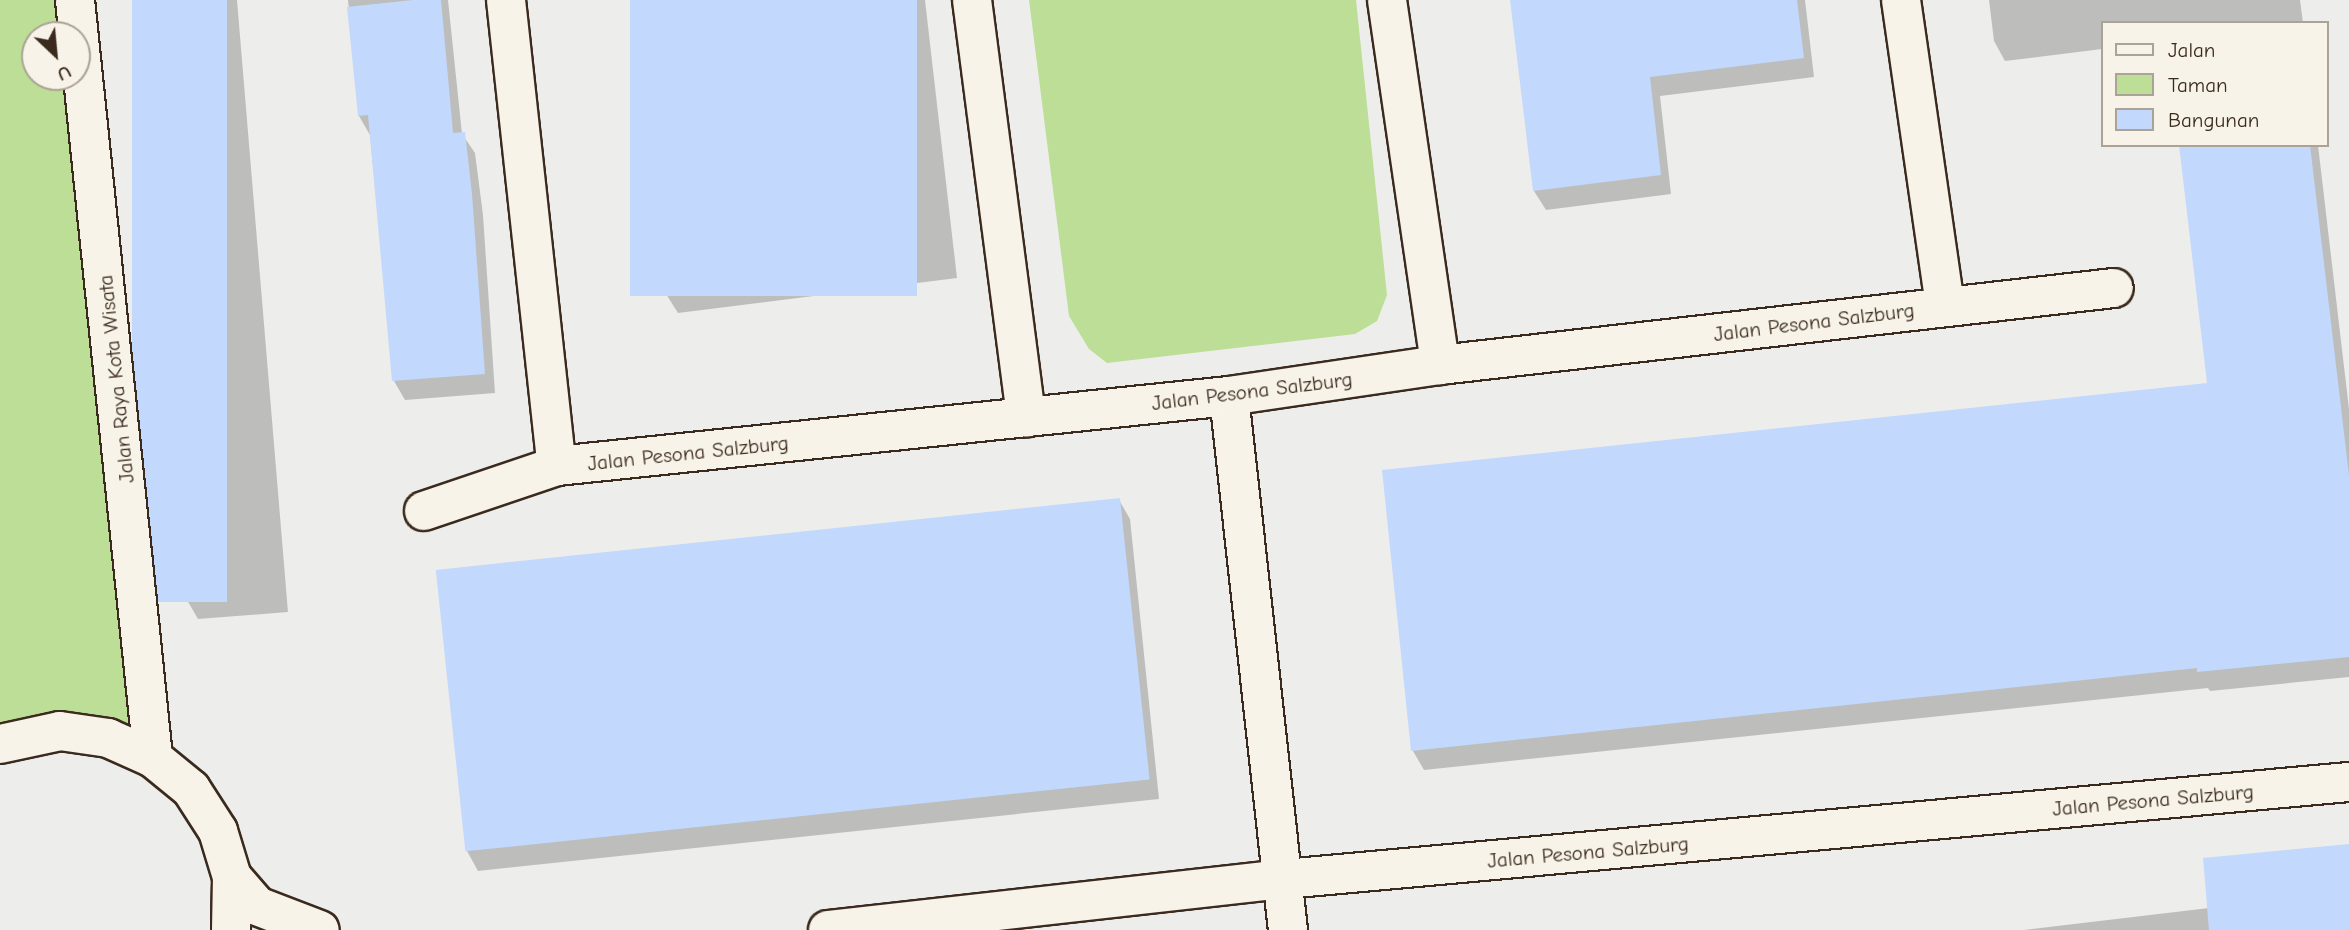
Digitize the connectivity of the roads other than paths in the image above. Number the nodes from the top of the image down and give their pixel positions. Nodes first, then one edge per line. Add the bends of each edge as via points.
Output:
1 (75, 0) edge
2 (506, 0) edge
3 (972, 0) edge
4 (1387, 0) edge
5 (1901, 0) edge
6 (2114, 288) dead end
7 (1945, 307) junction
8 (1440, 365) junction
9 (1229, 396) junction
10 (1026, 418) junction
11 (557, 466) junction
12 (424, 511) dead end
13 (0, 744) edge
14 (153, 758) junction
15 (2349, 782) edge
16 (232, 877) junction
17 (1285, 879) junction
18 (231, 930) edge
19 (320, 930) edge
20 (828, 930) edge
21 (1288, 930) edge

1 - 14 street, Jalan Raya Kota Wisata
2 - 11 street, Jalan Pesona Salzburg
3 - 10 street
4 - 8 street
5 - 7 street, Jalan Pesona Salzburg
6 - 7 street, Jalan Pesona Salzburg
7 - 8 street, Jalan Pesona Salzburg
8 - 9 street, Jalan Pesona Salzburg
9 - 10 street, Jalan Pesona Salzburg
9 - 17 street
10 - 11 street, Jalan Pesona Salzburg
11 - 12 street, Jalan Pesona Salzburg
13 - 14 street via 60,732 108,738
14 - 16 street via 198,799 218,831
15 - 17 street, Jalan Pesona Salzburg
16 - 18 street
16 - 19 street via 257,906
17 - 20 street, Jalan Pesona Salzburg
17 - 21 street

